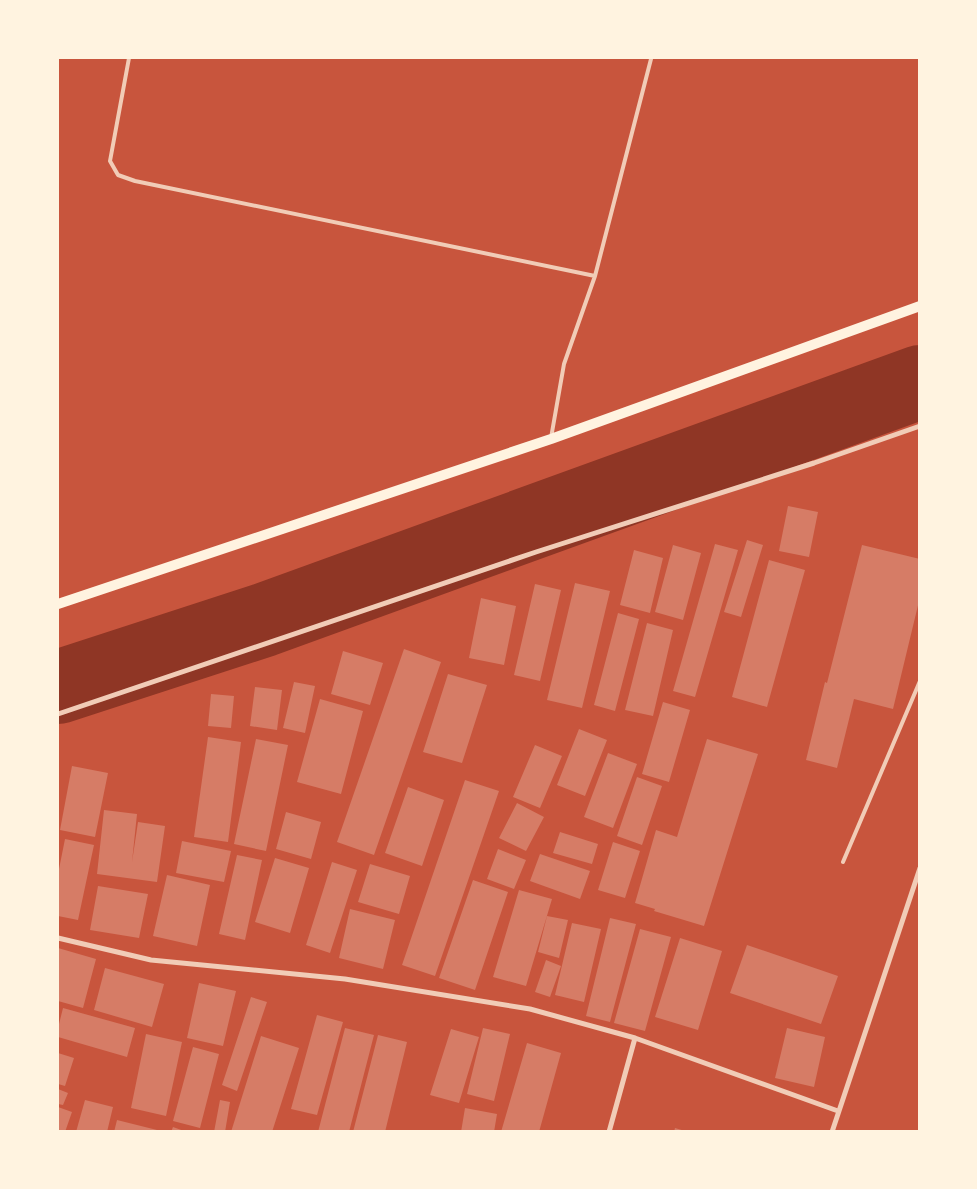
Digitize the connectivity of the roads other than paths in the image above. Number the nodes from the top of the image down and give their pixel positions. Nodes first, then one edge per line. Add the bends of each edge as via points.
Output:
1 (129, 58) edge
2 (651, 59) dead end
3 (595, 276) junction
4 (920, 306) edge
5 (920, 426) edge
6 (551, 439) junction
7 (58, 604) edge
8 (920, 681) edge
9 (58, 714) edge
10 (843, 862) dead end
11 (920, 868) edge
12 (58, 938) edge
13 (635, 1038) junction
14 (838, 1111) junction
15 (609, 1132) edge
16 (832, 1132) edge

1 - 3 lane via 110,161 118,175
2 - 3 lane
3 - 6 lane via 564,364
4 - 6 main road
5 - 9 street
6 - 7 main road
8 - 10 lane
11 - 14 street
12 - 13 street via 151,960 345,979 530,1009
13 - 14 street
13 - 15 street
14 - 16 street

